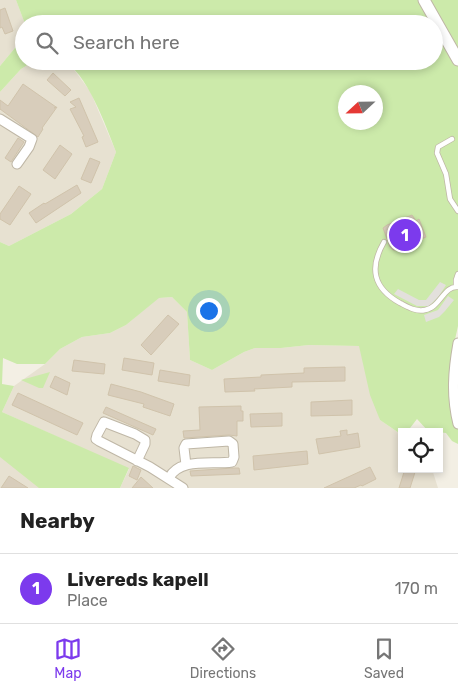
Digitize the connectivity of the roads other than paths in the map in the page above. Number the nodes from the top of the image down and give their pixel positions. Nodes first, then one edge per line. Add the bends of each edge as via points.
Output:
1 (424, 0) edge
2 (432, 15) edge
3 (443, 34) edge
4 (458, 60) edge
5 (0, 119) edge
6 (452, 139) dead end
7 (17, 164) dead end
8 (458, 211) edge
9 (384, 242) dead end
10 (458, 274) edge
11 (457, 286) edge
12 (458, 343) edge
13 (458, 424) edge
14 (137, 461) junction
15 (186, 465) junction
16 (169, 478) junction
17 (183, 488) edge

1 - 2 street
3 - 4 street
5 - 7 street via 32,139
6 - 8 lane via 438,147 437,153 446,174 450,199
9 - 11 lane via 377,255 376,276 381,288 391,298 410,308 425,310 436,306 446,292
10 - 11 lane
12 - 13 street via 452,387
14 - 14 street via 96,439 104,422 143,437 145,444
14 - 16 street
15 - 15 street via 232,462 233,444 229,441 186,444
15 - 16 street via 177,468
16 - 17 street

